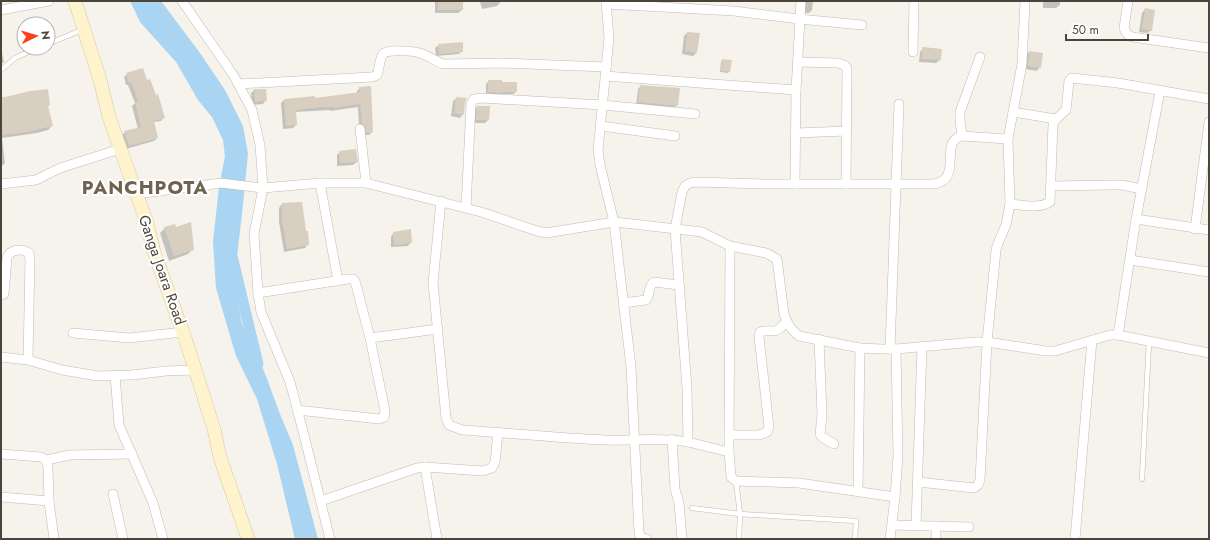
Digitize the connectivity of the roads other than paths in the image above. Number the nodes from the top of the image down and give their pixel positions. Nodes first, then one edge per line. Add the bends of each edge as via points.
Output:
1 (49, 1) edge
2 (75, 1) edge
3 (182, 1) edge
4 (801, 1) edge
5 (914, 1) edge
6 (1025, 1) edge
7 (1128, 1) edge
8 (606, 3) edge
9 (1, 10) edge
10 (799, 19) junction
11 (862, 25) dead end
12 (84, 29) junction
13 (56, 41) edge
14 (1209, 48) edge
15 (913, 52) dead end
16 (19, 56) edge
17 (980, 57) dead end
18 (797, 62) junction
19 (1, 70) edge
20 (606, 71) junction
21 (238, 84) junction
22 (796, 90) junction
23 (1160, 91) junction
24 (1209, 99) edge
25 (899, 104) dead end
26 (603, 105) junction
27 (1013, 112) junction
28 (695, 114) dead end
29 (1056, 119) junction
30 (1209, 122) edge
31 (601, 126) junction
32 (360, 129) dead end
33 (847, 131) junction
34 (796, 133) junction
35 (675, 136) dead end
36 (962, 136) junction
37 (1008, 139) junction
38 (120, 149) junction
39 (320, 183) junction
40 (366, 183) junction
41 (1, 184) edge
42 (795, 184) junction
43 (846, 184) junction
44 (896, 184) junction
45 (1052, 186) junction
46 (259, 188) junction
47 (1142, 189) junction
48 (136, 194) junction
49 (441, 201) junction
50 (1010, 204) junction
51 (466, 208) junction
52 (1136, 219) junction
53 (614, 222) junction
54 (675, 229) junction
55 (1195, 229) junction
56 (1209, 230) edge
57 (730, 246) junction
58 (1130, 260) junction
59 (1209, 272) edge
60 (338, 280) junction
61 (679, 285) junction
62 (258, 293) junction
63 (1, 295) edge
64 (623, 303) junction
65 (786, 322) junction
66 (438, 329) junction
67 (183, 332) junction
68 (73, 333) dead end
69 (1118, 335) junction
70 (370, 338) junction
71 (819, 340) junction
72 (1092, 340) junction
73 (987, 342) junction
74 (1149, 342) junction
75 (922, 346) junction
76 (860, 348) junction
77 (893, 349) junction
78 (1209, 354) edge
79 (1, 357) edge
80 (28, 360) junction
81 (196, 370) junction
82 (115, 375) junction
83 (297, 410) junction
84 (498, 433) junction
85 (729, 435) junction
86 (672, 439) junction
87 (634, 440) junction
88 (688, 442) junction
89 (834, 444) dead end
90 (729, 452) junction
91 (1, 454) edge
92 (132, 454) junction
93 (46, 460) junction
94 (425, 467) junction
95 (1142, 479) dead end
96 (736, 481) junction
97 (918, 482) junction
98 (858, 491) junction
99 (113, 494) dead end
100 (1, 497) edge
101 (895, 497) junction
102 (49, 501) junction
103 (321, 501) junction
104 (692, 508) dead end
105 (740, 514) junction
106 (892, 524) junction
107 (916, 525) junction
108 (936, 526) junction
109 (969, 527) dead end
110 (54, 539) edge
111 (123, 539) edge
112 (163, 539) edge
113 (248, 539) edge
114 (330, 539) edge
115 (437, 539) edge
116 (647, 539) edge
117 (682, 539) edge
118 (739, 539) edge
119 (855, 539) edge
120 (890, 539) edge
121 (936, 539) edge
122 (1075, 539) edge

1 - 9 street
2 - 12 main road, Ganga Joara Road
3 - 21 street
4 - 10 street
5 - 15 street
6 - 27 street via 1022,64
7 - 14 street via 1124,28 1126,34
8 - 10 street via 734,11
8 - 20 street via 609,38
10 - 11 street
10 - 18 street
12 - 13 lane
12 - 38 main road, Ganga Joara Road
16 - 19 lane
17 - 36 street via 960,112
18 - 22 street
18 - 33 street via 838,63 847,68
20 - 21 street via 503,63 443,64 419,53 389,51 384,53 381,59 377,75 372,77
20 - 22 street
20 - 26 street
21 - 46 street via 252,110 260,145
22 - 34 street
23 - 24 street
23 - 29 street via 1072,78 1068,81 1066,110
23 - 47 street
25 - 44 street
26 - 28 street
26 - 31 street
26 - 51 street via 474,99 470,104
27 - 29 street
27 - 37 street
29 - 45 street via 1053,129
30 - 55 street
31 - 35 street
31 - 53 street via 598,150 600,165
32 - 40 street
33 - 34 street
33 - 43 street
34 - 42 street
36 - 37 street
36 - 44 street via 953,140 949,173 940,183
37 - 50 street
38 - 41 street via 56,170 36,180
38 - 48 main road, Ganga Joara Road
39 - 40 street
39 - 46 street
39 - 60 street
40 - 49 street
42 - 43 street
42 - 54 street via 690,183 684,186 682,192
43 - 44 street
44 - 77 street
45 - 47 street via 1117,185
45 - 50 street via 1050,202 1046,205
46 - 48 street via 221,183
46 - 62 street via 254,234
47 - 52 street
48 - 67 main road, Ganga Joara Road
49 - 51 street
49 - 66 street via 433,282
50 - 73 street via 1006,225 996,250
51 - 53 street via 546,232
52 - 55 street
52 - 58 street
53 - 54 street
53 - 64 street
54 - 57 street via 702,232
54 - 61 street
55 - 56 street
57 - 65 street via 766,253 777,259
57 - 85 street
58 - 59 street
58 - 69 street
60 - 62 street
60 - 70 street via 355,281
61 - 64 street via 654,282 650,284 646,300
61 - 88 street via 688,400
62 - 83 street via 261,312 290,382
63 - 80 street via 6,288 8,254 12,251 29,253
64 - 87 street via 631,367
65 - 71 street via 799,336
65 - 85 street via 779,330 760,332 759,337 769,427 767,432 759,435
66 - 70 street
66 - 84 street via 446,418 449,425 462,430
67 - 68 street via 130,338
67 - 81 main road, Ganga Joara Road
69 - 72 street
69 - 74 street
70 - 83 street via 385,411 384,417 379,419
71 - 76 street
71 - 89 street via 822,415 820,434
72 - 73 street via 1055,351
72 - 122 street
73 - 75 street
73 - 97 street via 978,485 974,488
74 - 78 street
74 - 95 lane
75 - 77 street
75 - 97 street
76 - 77 street
76 - 98 street
77 - 101 street via 898,456
79 - 80 street
80 - 82 street via 62,370 98,376
81 - 82 street
81 - 113 main road, Ganga Joara Road via 220,457
82 - 92 street via 119,425
83 - 103 street
84 - 87 street
84 - 94 street via 492,468 484,471
85 - 90 street
86 - 87 street
86 - 88 street
86 - 117 street
87 - 116 street via 639,532 640,536
88 - 90 street
90 - 96 street via 731,477
91 - 93 street via 40,457
92 - 93 street via 70,455
92 - 112 street via 153,503
93 - 102 street
94 - 103 street via 406,471
94 - 115 street
96 - 98 street via 799,483
96 - 105 lane
97 - 107 street
98 - 101 street
99 - 111 street
100 - 102 street
101 - 106 street
102 - 110 street
103 - 114 street
104 - 105 lane
105 - 118 lane
105 - 119 lane via 856,521
106 - 107 street
106 - 120 street
107 - 108 street
108 - 109 street
108 - 121 street

